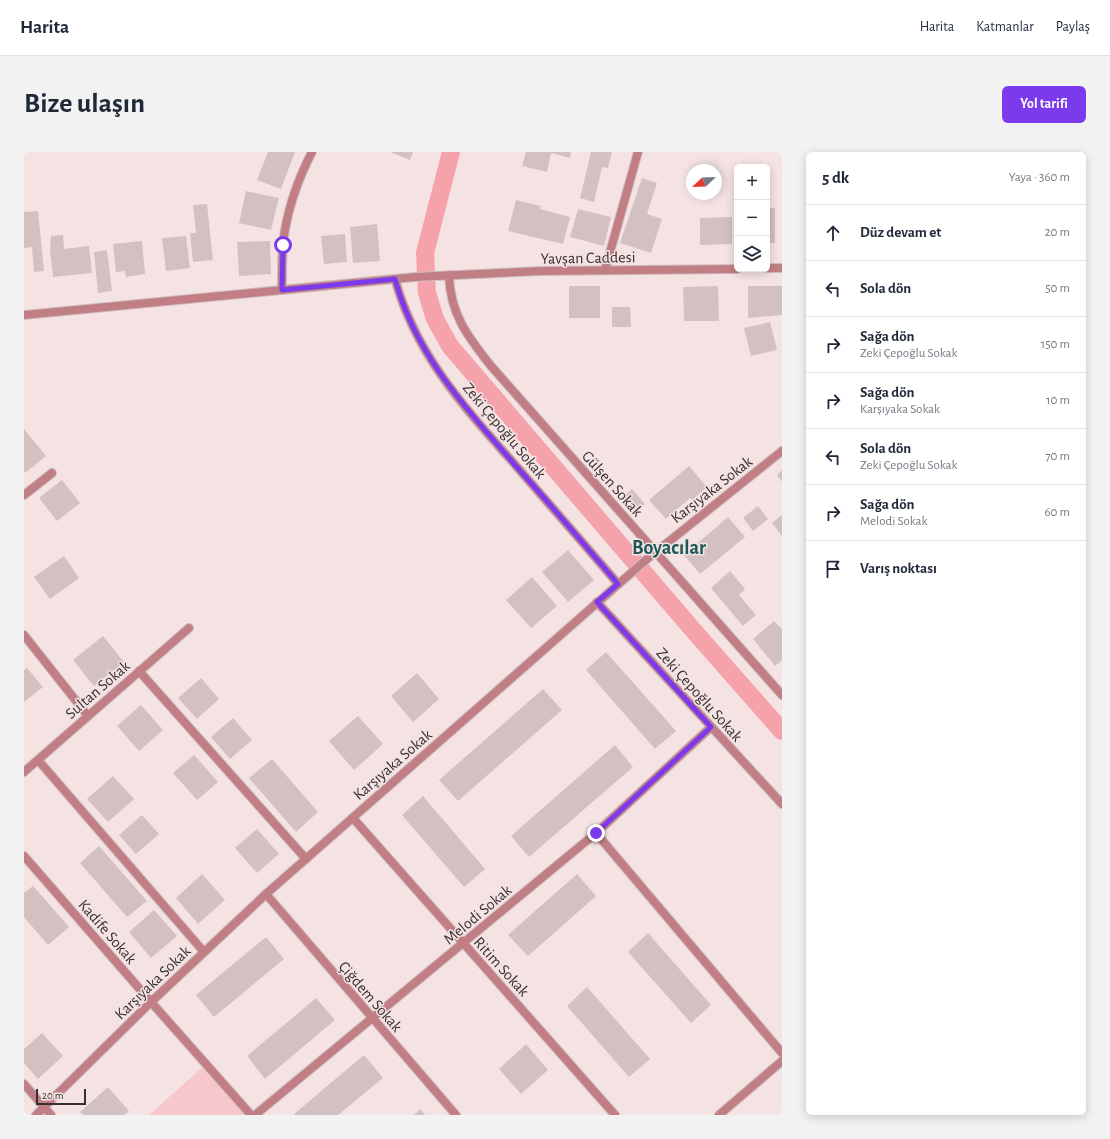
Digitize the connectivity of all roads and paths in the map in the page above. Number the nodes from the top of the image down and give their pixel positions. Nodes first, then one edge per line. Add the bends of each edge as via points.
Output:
1 (312, 152) edge
2 (638, 152) edge
3 (770, 268) edge
4 (782, 268) edge
5 (734, 269) edge
6 (605, 270) junction
7 (449, 275) junction
8 (395, 279) junction
9 (282, 290) junction
10 (24, 315) edge
11 (782, 451) edge
12 (52, 473) dead end
13 (24, 495) edge
14 (655, 552) junction
15 (618, 584) junction
16 (597, 602) junction
17 (189, 628) dead end
18 (24, 635) edge
19 (139, 671) junction
20 (782, 695) edge
21 (88, 716) junction
22 (711, 727) junction
23 (38, 760) junction
24 (24, 772) edge
25 (782, 804) edge
26 (353, 818) junction
27 (596, 833) junction
28 (24, 856) edge
29 (306, 859) junction
30 (266, 894) junction
31 (463, 943) junction
32 (204, 952) junction
33 (151, 1002) junction
34 (372, 1018) junction
35 (782, 1053) edge
36 (782, 1061) edge
37 (24, 1084) edge
38 (44, 1107) junction
39 (36, 1115) edge
40 (50, 1115) edge
41 (251, 1115) edge
42 (255, 1115) edge
43 (456, 1115) edge
44 (615, 1115) edge
45 (719, 1115) edge

1 - 9 street via 298,182 287,218 283,245
2 - 6 street
3 - 4 street
5 - 6 street, Yavşan Caddesi
6 - 7 street, Yavşan Caddesi
7 - 8 street, Yavşan Caddesi
7 - 14 street, Gülşen Sokak via 449,289 454,309 467,336
8 - 9 street, Yavşan Caddesi
8 - 15 street, Zeki Çepoğlu Sokak via 413,328 456,397
9 - 10 street, Yavşan Caddesi
11 - 14 street, Karşıyaka Sokak
12 - 13 street
14 - 15 street, Karşıyaka Sokak
14 - 20 street, Gülşen Sokak
15 - 16 street, Karşıyaka Sokak
16 - 22 street, Zeki Çepoğlu Sokak
16 - 26 street, Karşıyaka Sokak
17 - 19 street, Sultan Sokak
18 - 21 street
19 - 21 street, Sultan Sokak
19 - 29 street
21 - 23 street, Sultan Sokak
22 - 25 street, Zeki Çepoğlu Sokak
22 - 27 street, Melodi Sokak
23 - 24 street, Sultan Sokak
23 - 32 street
26 - 29 street, Karşıyaka Sokak
26 - 31 street, Ritim Sokak
27 - 31 street, Melodi Sokak
27 - 35 street
28 - 33 street, Kadife Sokak
29 - 30 street, Karşıyaka Sokak
30 - 32 street, Karşıyaka Sokak
30 - 34 street, Çiğdem Sokak
31 - 34 street, Melodi Sokak
31 - 44 street, Ritim Sokak
32 - 33 street, Karşıyaka Sokak
33 - 38 street, Karşıyaka Sokak
33 - 41 street, Kadife Sokak
34 - 42 street, Melodi Sokak
34 - 43 street, Çiğdem Sokak
36 - 45 street
37 - 38 street
38 - 39 street, Karşıyaka Sokak
38 - 40 street

